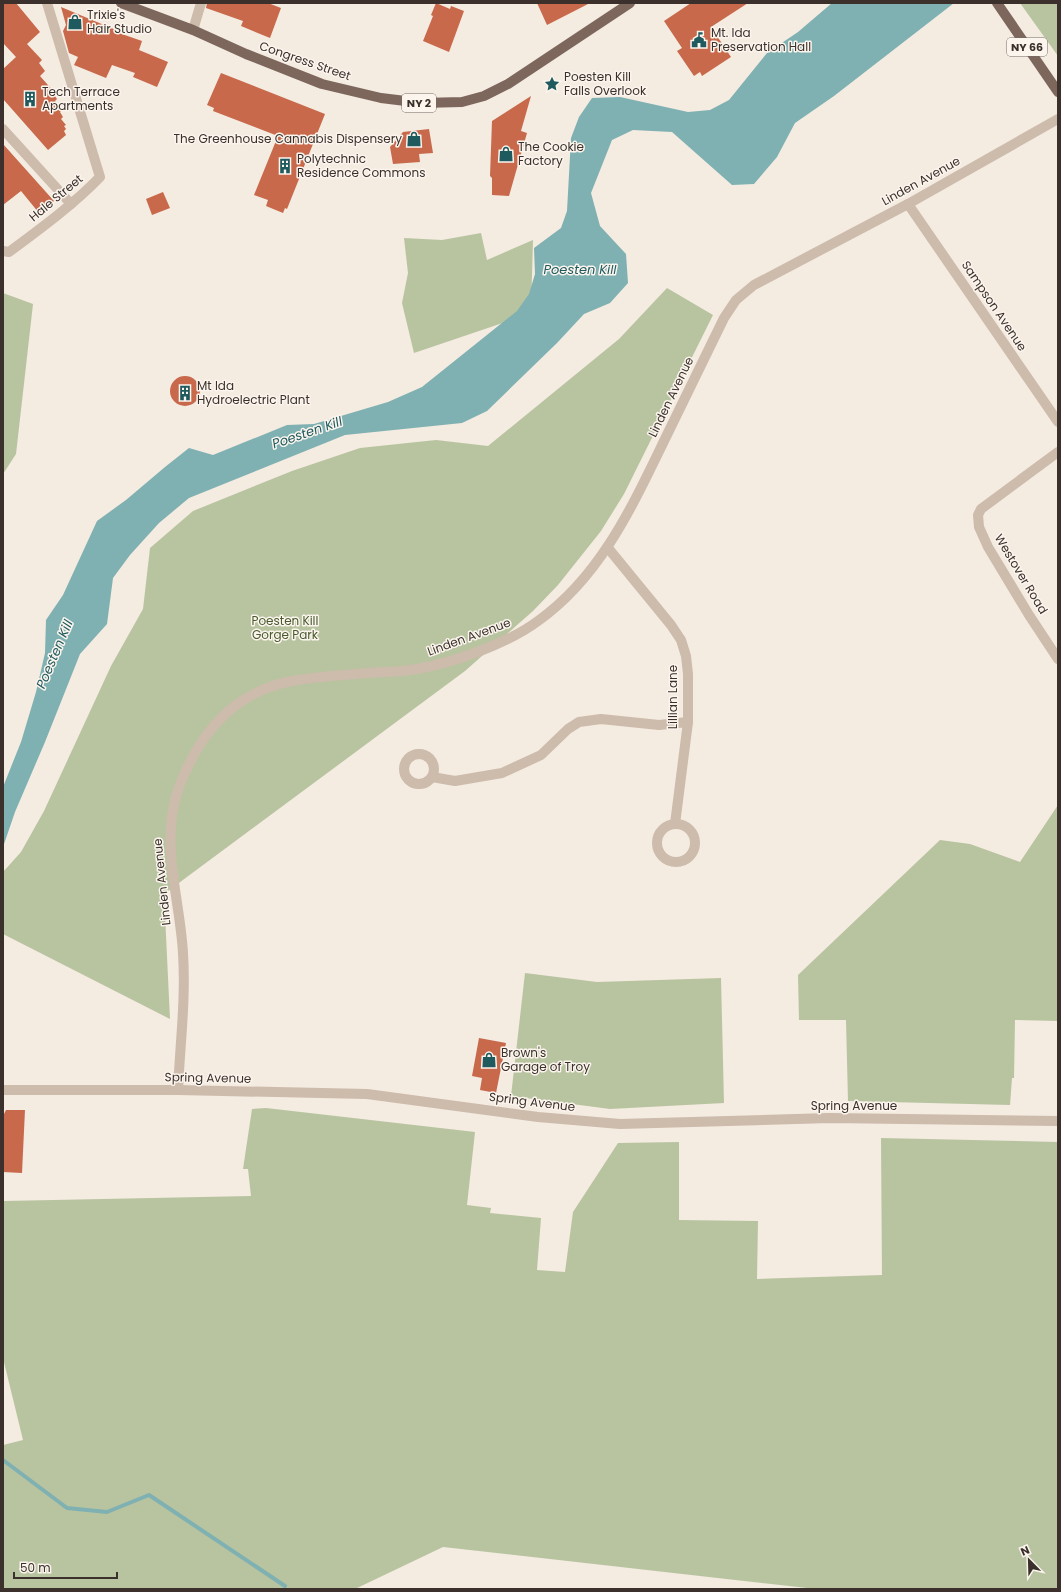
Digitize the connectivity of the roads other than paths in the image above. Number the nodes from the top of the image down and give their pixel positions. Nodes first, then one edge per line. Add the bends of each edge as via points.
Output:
1 (47, 3) edge
2 (121, 3) edge
3 (201, 3) edge
4 (630, 3) edge
5 (997, 3) edge
6 (193, 30) junction
7 (1058, 92) edge
8 (1058, 119) edge
9 (3, 129) edge
10 (71, 204) junction
11 (908, 204) junction
12 (3, 251) edge
13 (1058, 422) edge
14 (1058, 452) edge
15 (608, 548) junction
16 (1058, 659) edge
17 (688, 722) junction
18 (432, 777) dead end
19 (674, 824) dead end
20 (3, 1090) edge
21 (178, 1090) junction
22 (1058, 1121) edge

1 - 10 street, Hale Street via 100,177
2 - 6 main road, Congress Street / NY 2
3 - 6 street
4 - 6 main road, Congress Street / NY 2 via 508,84 484,96 462,102 422,104 381,98 322,84
5 - 7 main road, NY 66
8 - 11 street, Linden Avenue
9 - 10 street
10 - 12 street, Hale Street via 9,252
11 - 13 street, Sampson Avenue
11 - 15 street, Linden Avenue via 754,284 736,300 724,318 634,502
14 - 16 street, Westover Road via 981,510 978,515 979,527 988,547
15 - 17 street, Lillian Lane via 681,640 688,674
15 - 21 street, Linden Avenue via 572,592 540,620 513,638 416,670 297,680 275,685 255,692 232,707 216,722 199,744 179,787 171,813 169,836 184,980
17 - 18 street via 659,725 601,719 579,722 541,755 502,773 455,781
17 - 19 street, Lillian Lane
20 - 21 street, Spring Avenue
21 - 22 street, Spring Avenue via 367,1094 538,1117 620,1124 830,1118

